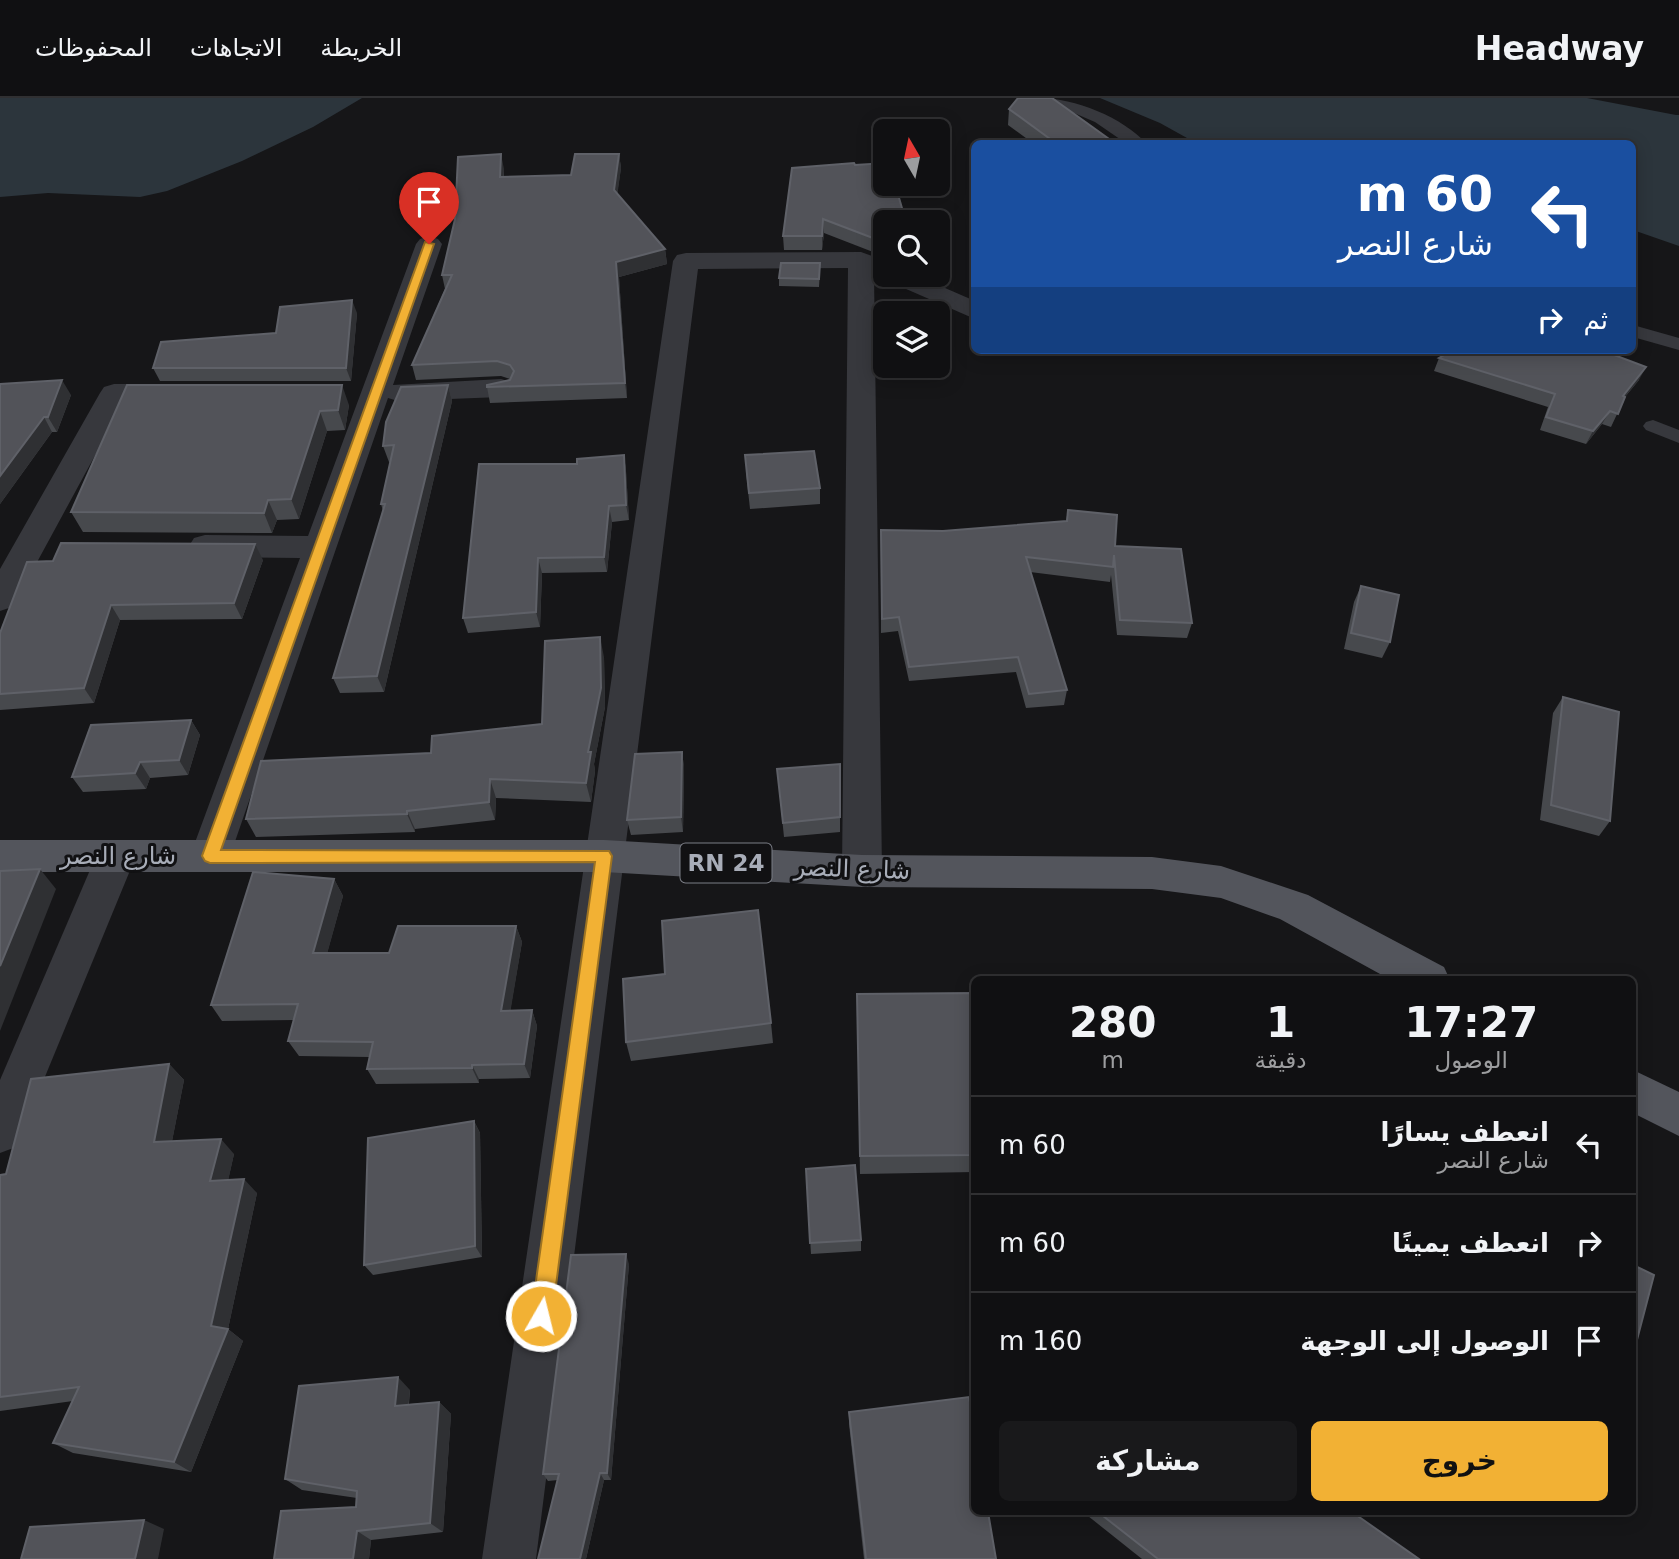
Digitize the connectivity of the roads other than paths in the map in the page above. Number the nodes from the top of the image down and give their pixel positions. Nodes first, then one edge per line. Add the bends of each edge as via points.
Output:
1 (1047, 98) edge
2 (1133, 140) edge
3 (429, 244) dead end
4 (873, 266) edge
5 (920, 287) edge
6 (971, 310) edge
7 (1636, 332) edge
8 (1679, 344) edge
9 (500, 388) edge
10 (210, 393) edge
11 (361, 393) junction
12 (1653, 426) dead end
13 (1679, 437) edge
14 (29, 545) edge
15 (182, 546) edge
16 (321, 547) junction
17 (0, 600) edge
18 (0, 856) edge
19 (116, 856) junction
20 (210, 856) junction
21 (604, 856) junction
22 (862, 871) junction
23 (1422, 976) edge
24 (1636, 1092) edge
25 (1679, 1115) edge
26 (0, 1132) edge
27 (509, 1559) edge

1 - 2 lane via 1101,119
3 - 11 street
4 - 21 street via 686,261
4 - 22 street
5 - 6 street
7 - 8 lane
9 - 11 street
10 - 14 street via 114,393
11 - 16 street
12 - 13 lane
14 - 17 street
15 - 16 street
16 - 20 street
18 - 19 main road, شارع النصر / RN 24
19 - 20 main road, شارع النصر / RN 24
19 - 26 street
20 - 21 main road, شارع النصر / RN 24
21 - 22 main road, شارع النصر / RN 24
21 - 27 street
22 - 23 main road, شارع النصر / RN 24 via 1152,873 1221,882 1294,907
24 - 25 main road

